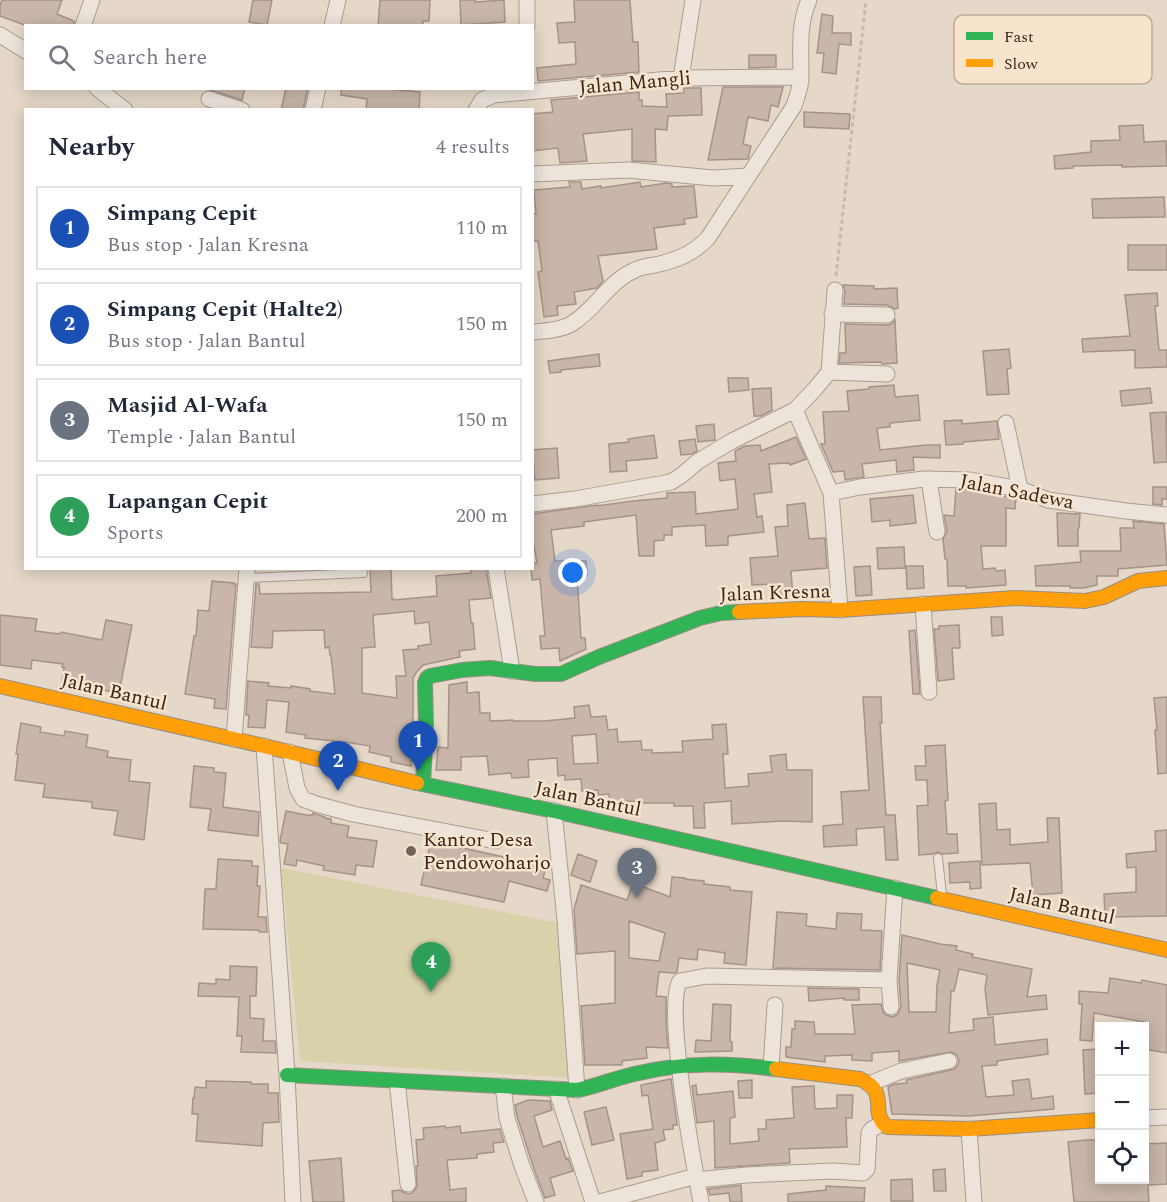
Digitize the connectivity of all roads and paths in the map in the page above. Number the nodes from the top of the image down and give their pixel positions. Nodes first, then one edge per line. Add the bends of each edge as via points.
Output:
1 (92, 0) edge
2 (338, 0) edge
3 (527, 0) edge
4 (693, 0) edge
5 (809, 0) edge
6 (866, 0) edge
7 (84, 24) edge
8 (332, 24) edge
9 (527, 24) edge
10 (0, 35) edge
11 (24, 50) edge
12 (801, 77) junction
13 (681, 78) junction
14 (100, 90) edge
15 (318, 90) edge
16 (529, 90) edge
17 (534, 90) edge
18 (209, 99) dead end
19 (122, 108) edge
20 (236, 108) edge
21 (313, 108) edge
22 (477, 108) edge
23 (534, 174) edge
24 (748, 176) junction
25 (835, 290) joint
26 (832, 314) junction
27 (887, 315) dead end
28 (534, 333) edge
29 (829, 372) junction
30 (887, 375) dead end
31 (795, 410) junction
32 (1006, 423) dead end
33 (929, 479) junction
34 (1020, 489) junction
35 (831, 493) junction
36 (534, 504) edge
37 (1167, 514) edge
38 (937, 532) dead end
39 (496, 570) edge
40 (247, 573) edge
41 (363, 573) dead end
42 (1167, 578) edge
43 (923, 604) junction
44 (840, 610) junction
45 (512, 671) junction
46 (0, 686) edge
47 (929, 692) dead end
48 (234, 739) junction
49 (264, 746) junction
50 (290, 752) junction
51 (423, 784) junction
52 (554, 811) junction
53 (496, 841) dead end
54 (938, 858) dead end
55 (895, 888) junction
56 (942, 900) junction
57 (1167, 950) edge
58 (889, 980) junction
59 (775, 1005) dead end
60 (891, 1006) dead end
61 (949, 1061) dead end
62 (679, 1065) junction
63 (771, 1068) junction
64 (287, 1075) junction
65 (397, 1081) junction
66 (869, 1084) junction
67 (503, 1086) junction
68 (555, 1089) junction
69 (577, 1090) junction
70 (1167, 1117) edge
71 (1149, 1118) edge
72 (1095, 1120) edge
73 (882, 1124) junction
74 (969, 1129) junction
75 (696, 1178) junction
76 (408, 1184) dead end
77 (293, 1202) edge
78 (536, 1202) edge
79 (593, 1202) edge
80 (600, 1202) edge
81 (701, 1202) edge
82 (974, 1202) edge

1 - 7 street
2 - 8 street
3 - 9 street
4 - 13 street
5 - 12 street via 802,24
6 - 25 path
10 - 11 street
12 - 13 street, Jalan Mangli
12 - 24 street via 794,106
13 - 17 street, Jalan Mangli
14 - 19 street
15 - 21 street
16 - 22 street, Jalan Mangli via 486,97
18 - 20 street
23 - 24 street via 628,170 713,178
24 - 28 street via 700,247 676,260 635,269 572,324
25 - 26 street
26 - 27 street
26 - 29 street
29 - 30 street
29 - 31 street
31 - 35 street
31 - 36 street via 732,441 671,482
32 - 34 street
33 - 34 street, Jalan Sadewa via 970,480
33 - 35 street, Jalan Sadewa
33 - 38 street
34 - 37 street, Jalan Sadewa via 1048,500
35 - 44 street
39 - 45 street
40 - 41 lane
40 - 48 street
42 - 43 street, Jalan Kresna via 1138,581 1085,601 1015,598
43 - 44 street, Jalan Kresna
43 - 47 street
44 - 45 street, Jalan Kresna via 721,613 561,674
45 - 51 street, Jalan Kresna via 462,670 427,678
46 - 48 street, Jalan Bantul
48 - 49 street, Jalan Bantul
49 - 50 street, Jalan Bantul
49 - 64 street
50 - 51 street, Jalan Bantul
50 - 53 street via 298,793 303,799 353,814
51 - 52 street, Jalan Bantul
52 - 55 street, Jalan Bantul
52 - 69 street
54 - 56 lane
55 - 56 street, Jalan Bantul
55 - 58 street
56 - 57 street, Jalan Bantul
58 - 60 street
58 - 62 street via 707,976 680,981 675,1003
59 - 63 street
61 - 66 street via 901,1071
62 - 63 street
62 - 69 street
62 - 75 street
63 - 66 street via 854,1078
64 - 65 street
64 - 77 street
65 - 67 street
65 - 76 street
66 - 73 street via 877,1097
67 - 68 street
67 - 78 street via 507,1118
68 - 69 street
68 - 79 street
70 - 71 street
72 - 74 street
73 - 74 street
73 - 75 street via 869,1133 867,1169 863,1173
74 - 82 street
75 - 80 street
75 - 81 street

